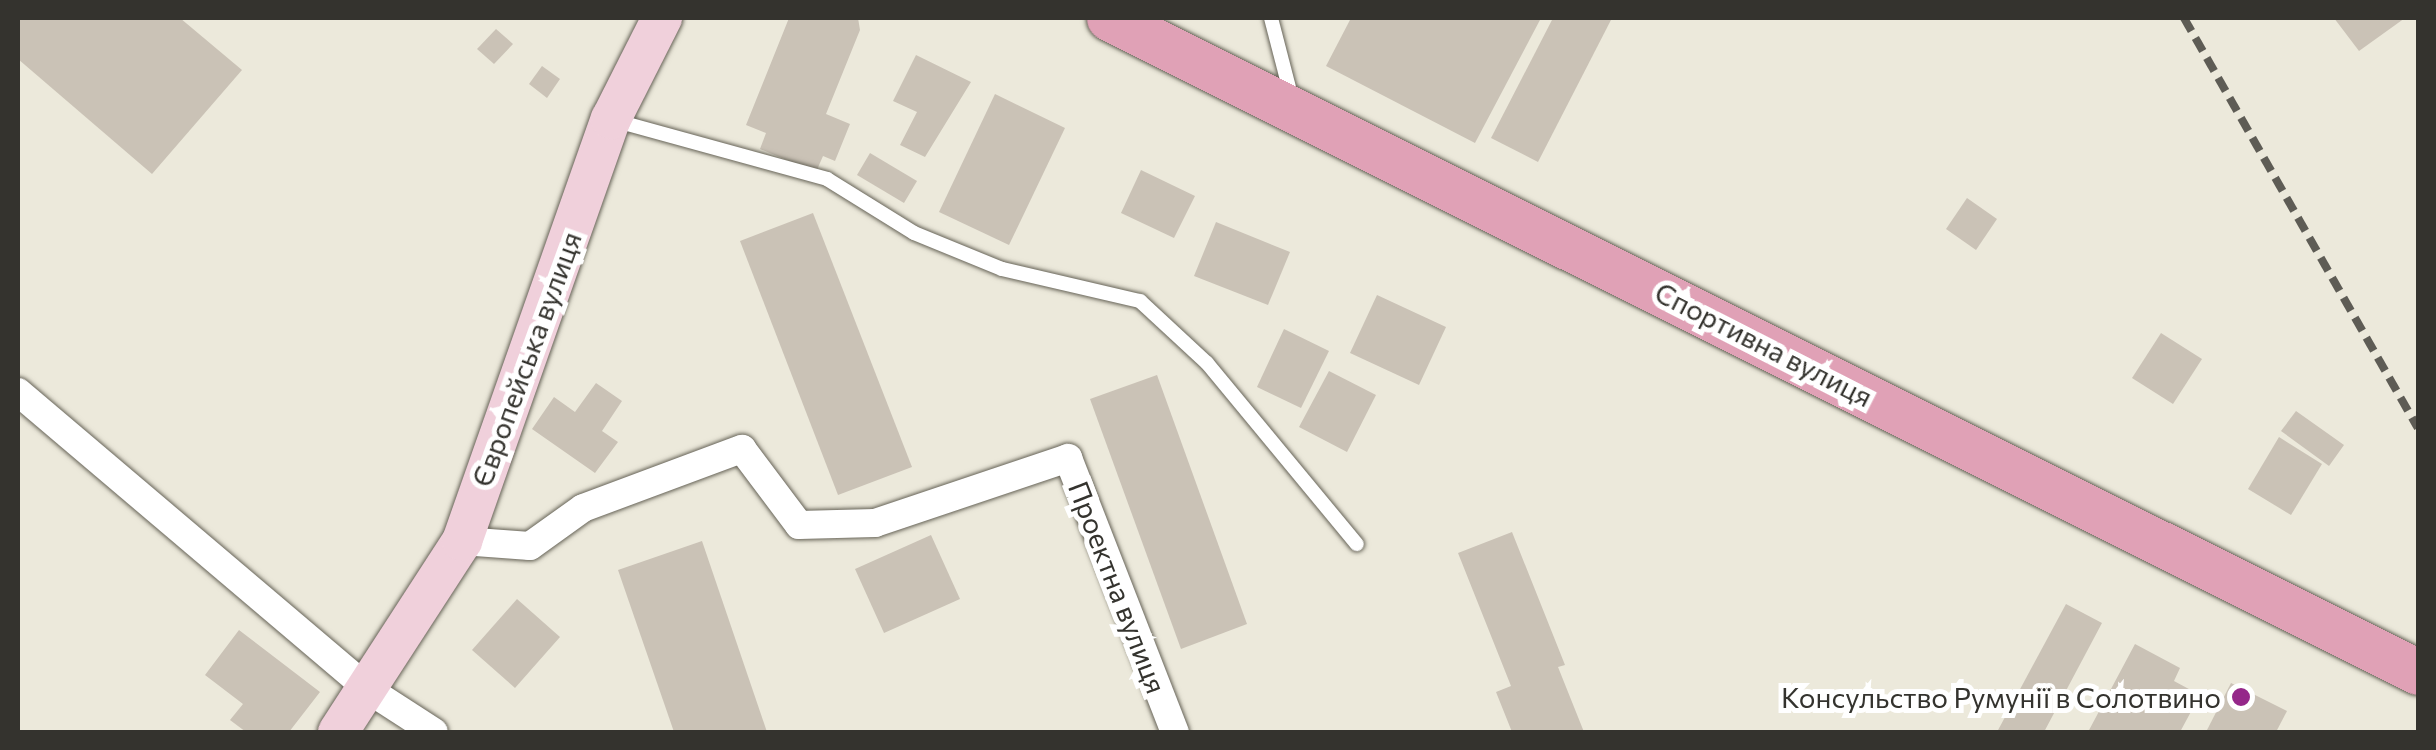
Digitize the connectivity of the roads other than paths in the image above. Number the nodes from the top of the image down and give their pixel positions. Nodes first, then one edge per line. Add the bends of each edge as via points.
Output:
1 (662, 18) edge
2 (1108, 18) edge
3 (1271, 18) edge
4 (1296, 110) junction
5 (611, 119) junction
6 (18, 392) edge
7 (462, 540) junction
8 (1357, 544) dead end
9 (2418, 672) edge
10 (370, 690) junction
11 (338, 732) edge
12 (434, 732) edge
13 (1175, 732) edge

1 - 5 street, Європейська вулиця
2 - 4 main road, Спортивна вулиця
3 - 4 lane
4 - 9 main road, Спортивна вулиця
5 - 7 street, Європейська вулиця
5 - 8 lane via 827,179 914,232 1002,269 1140,301 1207,362
6 - 10 street
7 - 10 street, Європейська вулиця
7 - 13 street, Проектна вулиця via 530,546 583,508 742,449 799,525 875,523 1068,458
10 - 11 street, Європейська вулиця
10 - 12 street

